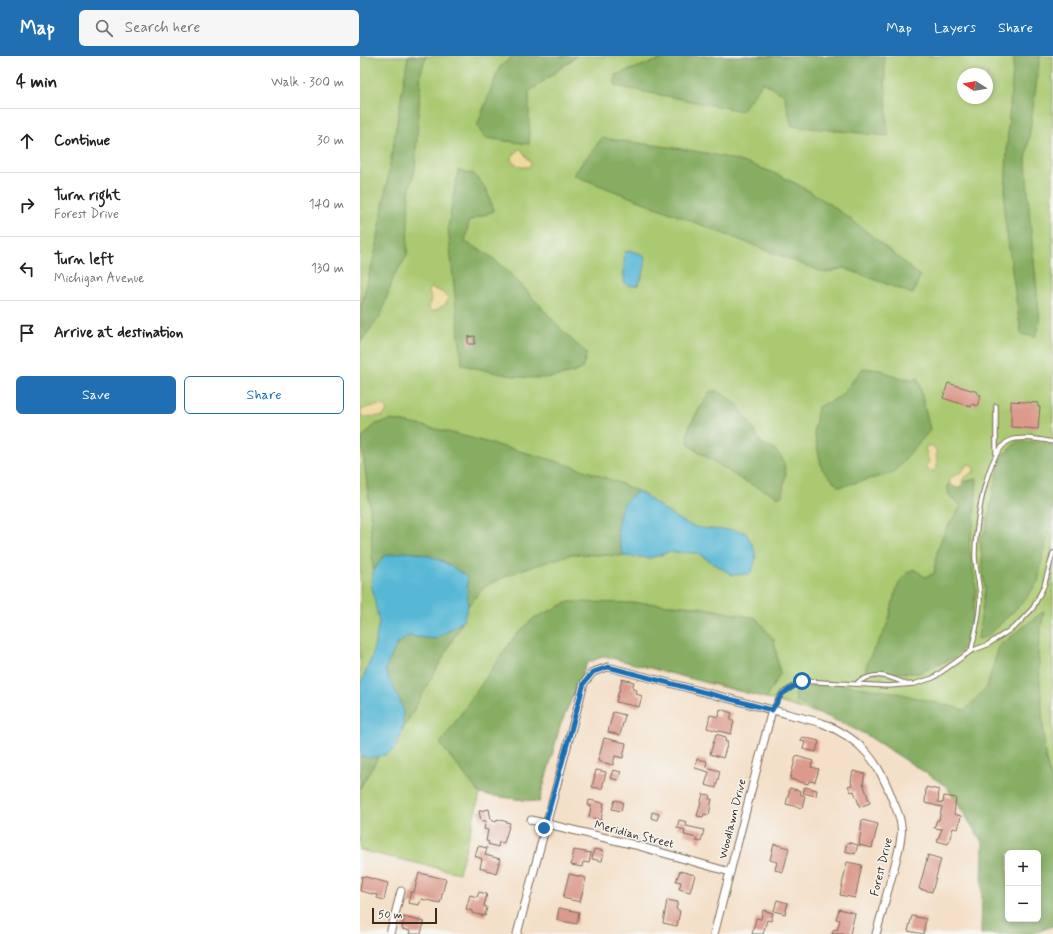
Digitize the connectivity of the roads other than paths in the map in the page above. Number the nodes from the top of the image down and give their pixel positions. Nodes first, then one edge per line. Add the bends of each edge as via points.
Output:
1 (996, 406) dead end
2 (1053, 442) edge
3 (996, 455) junction
4 (1053, 553) edge
5 (971, 652) junction
6 (857, 683) junction
7 (906, 684) junction
8 (772, 710) junction
9 (531, 820) dead end
10 (546, 824) junction
11 (730, 872) junction
12 (400, 891) dead end
13 (390, 934) edge
14 (517, 934) edge
15 (714, 934) edge
16 (876, 934) edge

1 - 3 lane
2 - 3 lane via 1028,438 1010,440
3 - 5 lane via 979,513 975,556 980,598
4 - 5 lane via 1044,586 1033,608 1016,626
5 - 7 lane via 933,678
6 - 7 lane via 888,686
6 - 7 lane via 881,675 890,676
6 - 8 lane via 802,681 782,694
8 - 10 street, Forest Drive via 608,667 593,672 584,683
8 - 11 street, Woodlawn Drive
8 - 16 street, Forest Drive via 822,723 848,736 872,758 886,783 900,818 901,835
9 - 10 street, Meridian Street
10 - 11 street, Meridian Street via 635,845
10 - 14 street
11 - 15 street, Woodlawn Drive
12 - 13 street

